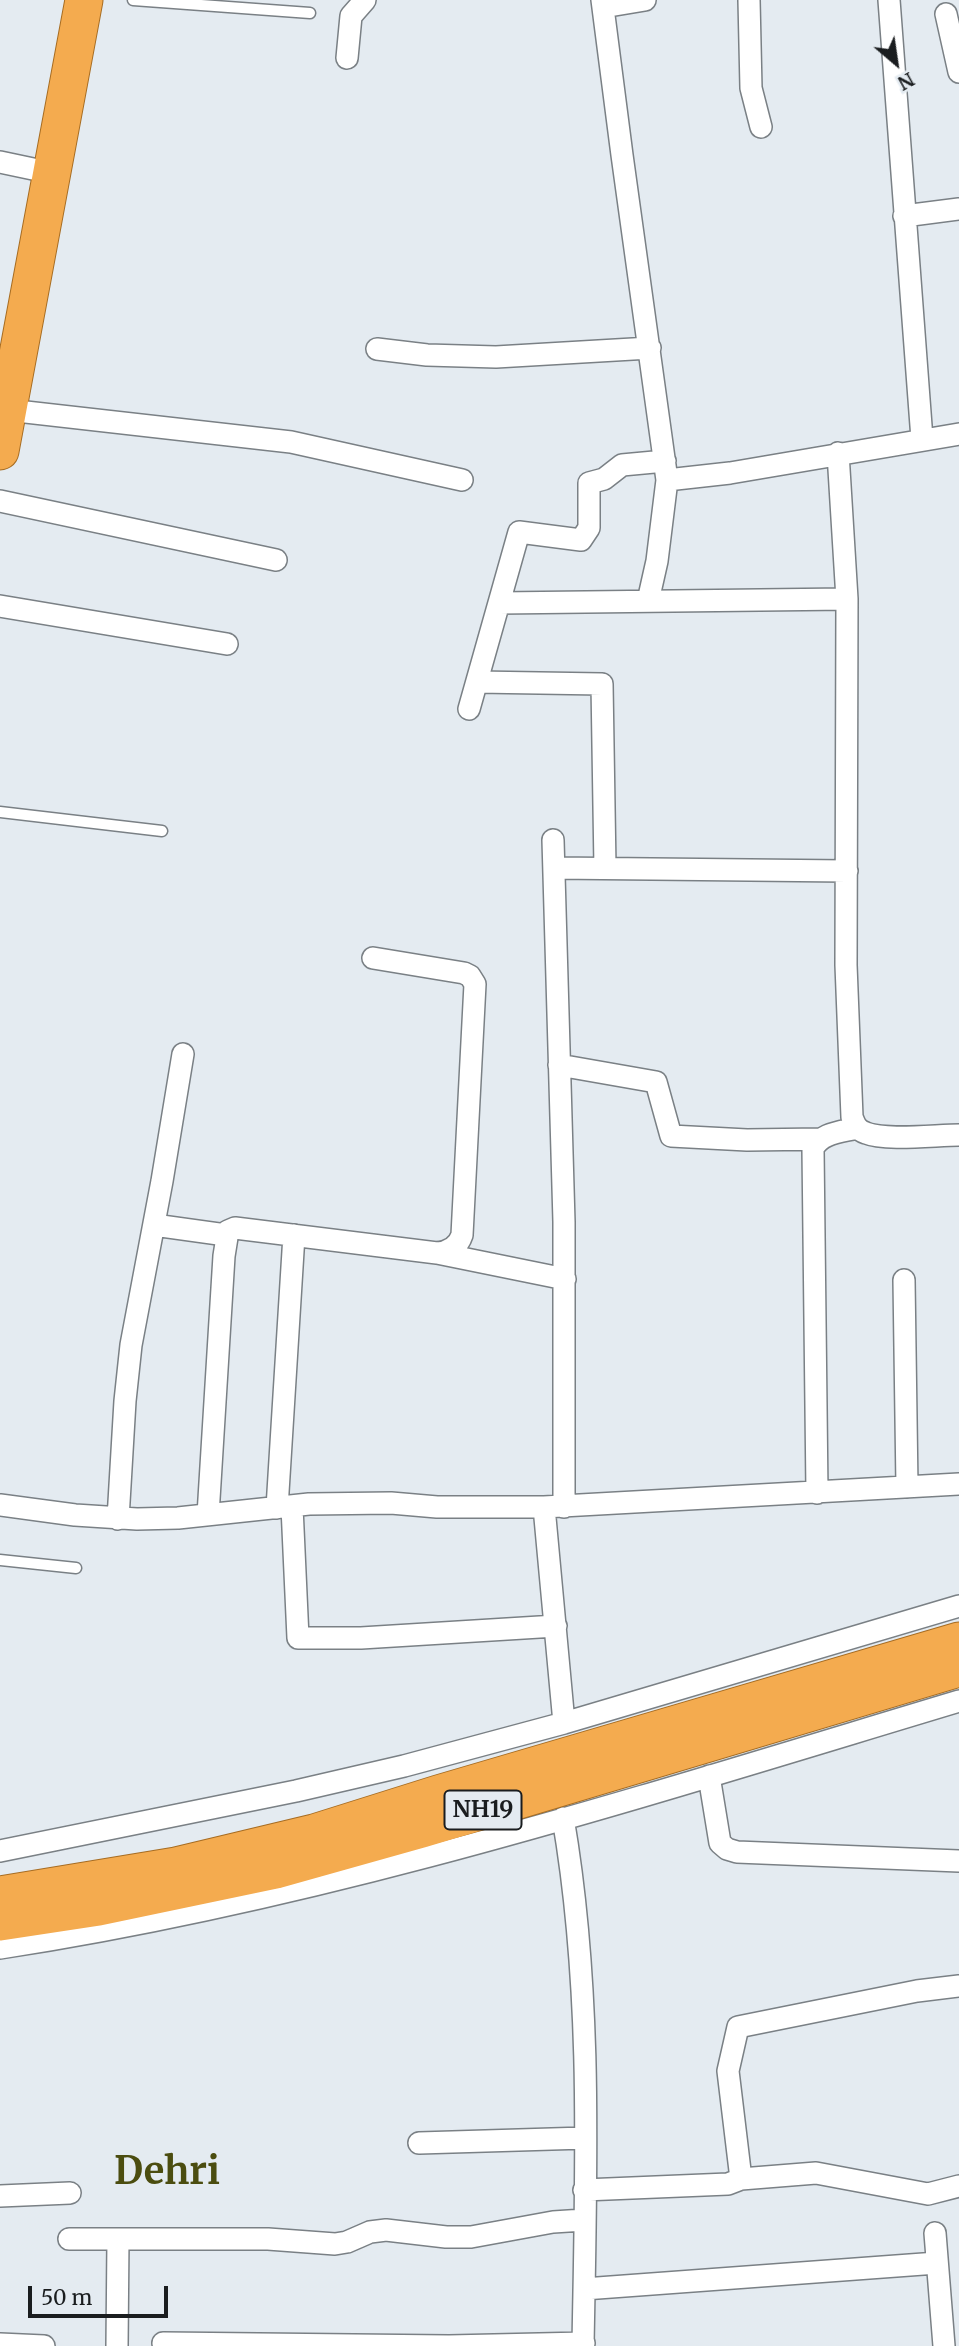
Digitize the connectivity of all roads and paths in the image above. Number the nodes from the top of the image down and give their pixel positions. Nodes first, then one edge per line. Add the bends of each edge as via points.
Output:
1 (84, 0) edge
2 (133, 0) edge
3 (365, 0) edge
4 (645, 0) edge
5 (749, 0) edge
6 (889, 0) edge
7 (603, 3) edge
8 (310, 13) dead end
9 (946, 14) dead end
10 (347, 58) dead end
11 (959, 72) edge
12 (761, 127) dead end
13 (0, 162) edge
14 (52, 173) junction
15 (959, 209) edge
16 (904, 215) junction
17 (649, 348) junction
18 (377, 349) dead end
19 (8, 411) junction
20 (959, 434) edge
21 (922, 439) junction
22 (0, 451) edge
23 (838, 453) junction
24 (666, 470) junction
25 (462, 480) dead end
26 (0, 501) edge
27 (276, 560) dead end
28 (847, 599) junction
29 (648, 601) junction
30 (499, 603) junction
31 (0, 606) edge
32 (227, 644) dead end
33 (477, 682) junction
34 (469, 709) dead end
35 (0, 812) edge
36 (162, 831) dead end
37 (553, 840) dead end
38 (554, 868) junction
39 (606, 868) junction
40 (847, 871) junction
41 (373, 958) dead end
42 (183, 1054) dead end
43 (559, 1065) junction
44 (857, 1128) junction
45 (959, 1135) edge
46 (821, 1139) junction
47 (154, 1225) junction
48 (226, 1235) junction
49 (294, 1235) junction
50 (437, 1253) junction
51 (565, 1279) junction
52 (904, 1280) dead end
53 (959, 1483) edge
54 (907, 1487) junction
55 (817, 1493) junction
56 (0, 1506) edge
57 (285, 1507) junction
58 (554, 1507) junction
59 (208, 1515) junction
60 (118, 1519) junction
61 (0, 1560) edge
62 (76, 1568) dead end
63 (959, 1606) edge
64 (556, 1626) junction
65 (959, 1641) edge
66 (959, 1668) edge
67 (959, 1700) edge
68 (564, 1723) junction
69 (709, 1776) junction
70 (563, 1818) junction
71 (0, 1851) edge
72 (959, 1861) edge
73 (0, 1895) edge
74 (0, 1923) edge
75 (0, 1948) edge
76 (959, 1986) edge
77 (585, 2138) junction
78 (419, 2143) dead end
79 (741, 2179) junction
80 (959, 2186) edge
81 (584, 2190) junction
82 (71, 2193) dead end
83 (0, 2196) edge
84 (584, 2220) junction
85 (935, 2233) dead end
86 (69, 2239) dead end
87 (118, 2239) junction
88 (937, 2263) junction
89 (584, 2289) junction
90 (163, 2343) dead end
91 (0, 2344) edge
92 (583, 2344) edge
93 (44, 2346) edge
94 (117, 2346) edge
95 (944, 2346) edge

1 - 14 highway
2 - 8 lane
3 - 10 street via 351,16
4 - 7 street
5 - 12 street via 751,88
6 - 16 street
7 - 17 street
9 - 11 street
13 - 14 street
14 - 19 highway
15 - 16 street
16 - 21 street
17 - 18 street via 496,357
17 - 24 street
19 - 22 highway
19 - 25 street via 291,442
20 - 21 street
21 - 23 street
23 - 24 street via 730,473
23 - 28 street
24 - 29 street
24 - 30 street via 622,465 604,479 589,483 589,528 581,540 519,531
26 - 27 street
28 - 29 street
28 - 40 street
29 - 30 street
30 - 33 street
31 - 32 street
33 - 34 street
33 - 39 street via 602,684
35 - 36 lane
37 - 38 street
38 - 39 street
38 - 43 street
39 - 40 street
40 - 44 street via 850,1102
41 - 50 street via 464,973 475,984 463,1224 456,1246
42 - 47 street
43 - 46 street via 656,1082 671,1136
43 - 51 street
44 - 45 street via 882,1136
44 - 46 street
46 - 55 street via 813,1149
47 - 48 street
47 - 60 street via 131,1345
48 - 49 street via 234,1228
48 - 59 street
49 - 50 street
49 - 57 street
50 - 51 street
51 - 58 street
52 - 54 street
53 - 54 street
54 - 55 street
55 - 58 street
56 - 60 street
57 - 58 street via 391,1503
57 - 59 street
57 - 64 street via 298,1638
58 - 64 street
59 - 60 street
61 - 62 lane
63 - 68 street
64 - 68 street
65 - 73 highway, NH19 via 314,1833 176,1866
66 - 74 highway, NH19 via 276,1870
67 - 69 street
68 - 71 street via 342,1781
69 - 70 street
69 - 72 street via 720,1843 727,1849
70 - 75 street via 245,1903
70 - 77 street via 580,1940
76 - 79 street via 738,2027 727,2071
77 - 78 street
77 - 81 street
79 - 80 street via 816,2174 928,2194
79 - 81 street via 728,2184
81 - 84 street
82 - 83 street
84 - 87 street via 471,2237 378,2231 335,2244
84 - 89 street
85 - 88 street
86 - 87 street
87 - 94 street
88 - 89 street
88 - 95 street
89 - 92 street
90 - 92 street
91 - 93 street

